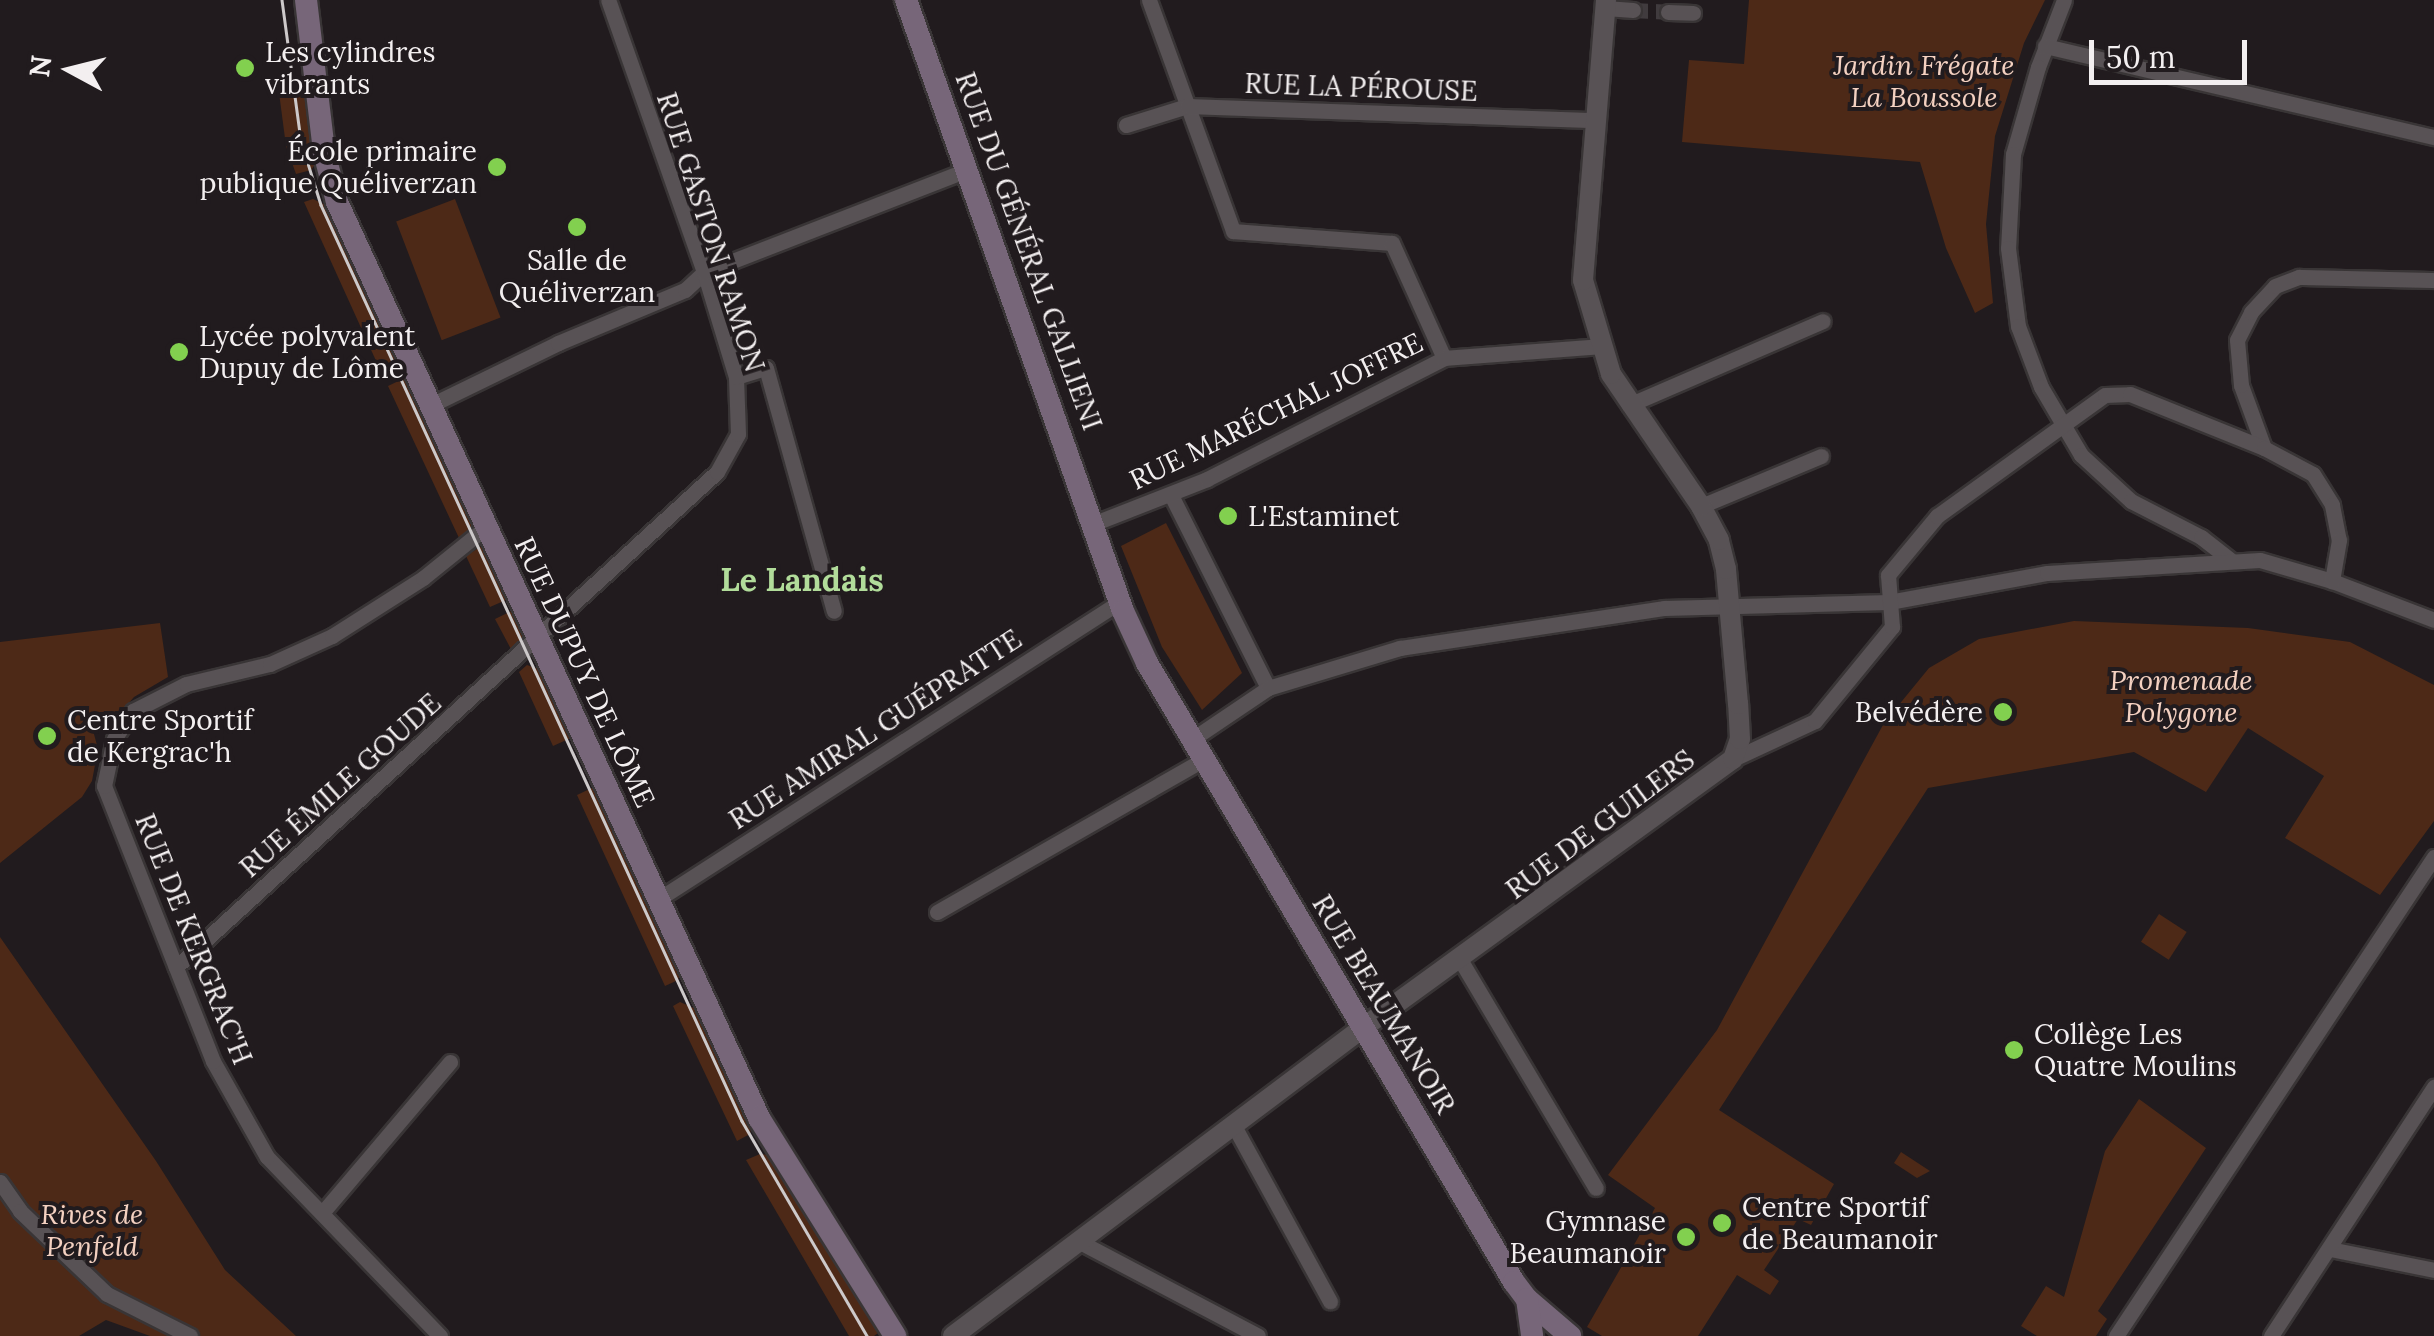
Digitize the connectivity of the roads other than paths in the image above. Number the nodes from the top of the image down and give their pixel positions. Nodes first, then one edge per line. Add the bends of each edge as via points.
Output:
1 (306, 0) edge
2 (608, 0) edge
3 (906, 0) edge
4 (1149, 0) edge
5 (2064, 0) edge
6 (1606, 4) edge
7 (1632, 10) dead end
8 (1668, 12) tunnel mouth
9 (1693, 13) dead end
10 (2045, 46) junction
11 (1187, 106) junction
12 (1596, 120) junction
13 (1126, 125) dead end
14 (2434, 137) edge
15 (969, 170) junction
16 (704, 272) junction
17 (2434, 280) edge
18 (1823, 321) dead end
19 (1602, 346) junction
20 (1444, 358) junction
21 (736, 377) junction
22 (431, 405) junction
23 (1629, 405) junction
24 (2062, 424) junction
25 (2264, 448) junction
26 (1821, 456) dead end
27 (1171, 495) junction
28 (1701, 506) junction
29 (1095, 523) junction
30 (486, 528) junction
31 (2230, 560) junction
32 (2332, 581) junction
33 (1121, 601) junction
34 (1890, 602) junction
35 (1730, 604) junction
36 (834, 611) dead end
37 (2434, 620) edge
38 (538, 640) junction
39 (1268, 688) junction
40 (1196, 750) junction
41 (1733, 759) junction
42 (2434, 857) edge
43 (658, 900) junction
44 (937, 912) dead end
45 (1460, 961) junction
46 (176, 968) junction
47 (1364, 1028) junction
48 (450, 1062) dead end
49 (2434, 1088) edge
50 (1234, 1126) junction
51 (0, 1182) edge
52 (1596, 1188) dead end
53 (322, 1213) junction
54 (1080, 1242) junction
55 (2330, 1249) junction
56 (2434, 1270) edge
57 (1527, 1300) junction
58 (1330, 1302) dead end
59 (190, 1336) edge
60 (440, 1336) edge
61 (894, 1336) edge
62 (953, 1336) edge
63 (1258, 1336) edge
64 (1532, 1336) edge
65 (1570, 1336) edge
66 (2116, 1336) edge
67 (2271, 1336) edge

1 - 22 main road, RUE DUPUY DE LÔME via 324,152 337,202
2 - 16 street, RUE GASTON RAMON
3 - 15 main road, RUE DU GÉNÉRAL GALLIENI
4 - 11 street
5 - 10 street
6 - 7 street
6 - 12 street, RUE DE GUILERS
8 - 9 street
10 - 14 street
10 - 24 street via 2014,154 2008,248 2018,326
11 - 12 street, RUE LA PÉROUSE
11 - 13 street, RUE LA PÉROUSE
11 - 20 street via 1233,232 1392,243
12 - 19 street, RUE DE GUILERS via 1583,280
15 - 16 street
15 - 29 main road, RUE DU GÉNÉRAL GALLIENI
16 - 21 street, RUE GASTON RAMON
16 - 22 street via 685,290
17 - 25 street via 2299,278 2268,294 2236,340 2241,385
18 - 23 street
19 - 20 street, RUE MARÉCHAL JOFFRE
19 - 23 street, RUE DE GUILERS
20 - 27 street, RUE MARÉCHAL JOFFRE
21 - 36 street via 766,368
21 - 38 street, RUE GASTON RAMON via 738,434 718,472
22 - 30 main road, RUE DUPUY DE LÔME
23 - 28 street, RUE DE GUILERS
24 - 25 street via 2105,396 2130,394
24 - 31 street via 2081,455 2132,501
24 - 34 street via 1938,516 1888,575
25 - 32 street via 2312,474 2332,505 2339,540
26 - 28 street
27 - 29 street, RUE MARÉCHAL JOFFRE
27 - 39 street
28 - 35 street, RUE DE GUILERS via 1718,540
29 - 33 main road, RUE DU GÉNÉRAL GALLIENI
30 - 38 main road, RUE DUPUY DE LÔME
30 - 46 street, RUE DE KERGRAC'H via 332,636 270,664 186,684 133,711 114,740 104,786
31 - 32 street via 2260,560
31 - 34 street via 2046,573
32 - 37 street
33 - 40 main road, RUE BEAUMANOIR
33 - 43 street, RUE AMIRAL GUÉPRATTE
34 - 35 street
34 - 41 street via 1892,626 1815,721
35 - 39 street via 1400,648
35 - 41 street, RUE DE GUILERS via 1740,739
38 - 43 main road, RUE DUPUY DE LÔME
38 - 46 street, RUE ÉMILE GOUDE
39 - 40 street
40 - 44 street
40 - 47 main road, RUE BEAUMANOIR
41 - 45 street, RUE DE GUILERS
42 - 66 street
43 - 61 main road, RUE DUPUY DE LÔME via 759,1118
45 - 47 street, RUE DE GUILERS
45 - 52 street
46 - 53 street, RUE DE KERGRAC'H via 213,1061 267,1158
47 - 50 street, RUE DE GUILERS
47 - 57 main road, RUE BEAUMANOIR
48 - 53 street
49 - 55 street
50 - 54 street, RUE DE GUILERS
50 - 58 street
51 - 59 street via 20,1211 108,1294
53 - 60 street, RUE DE KERGRAC'H
54 - 62 street, RUE DE GUILERS
54 - 63 street
55 - 56 street
55 - 67 street
57 - 64 main road, RUE BEAUMANOIR
57 - 65 main road, RUE BEAUMANOIR

